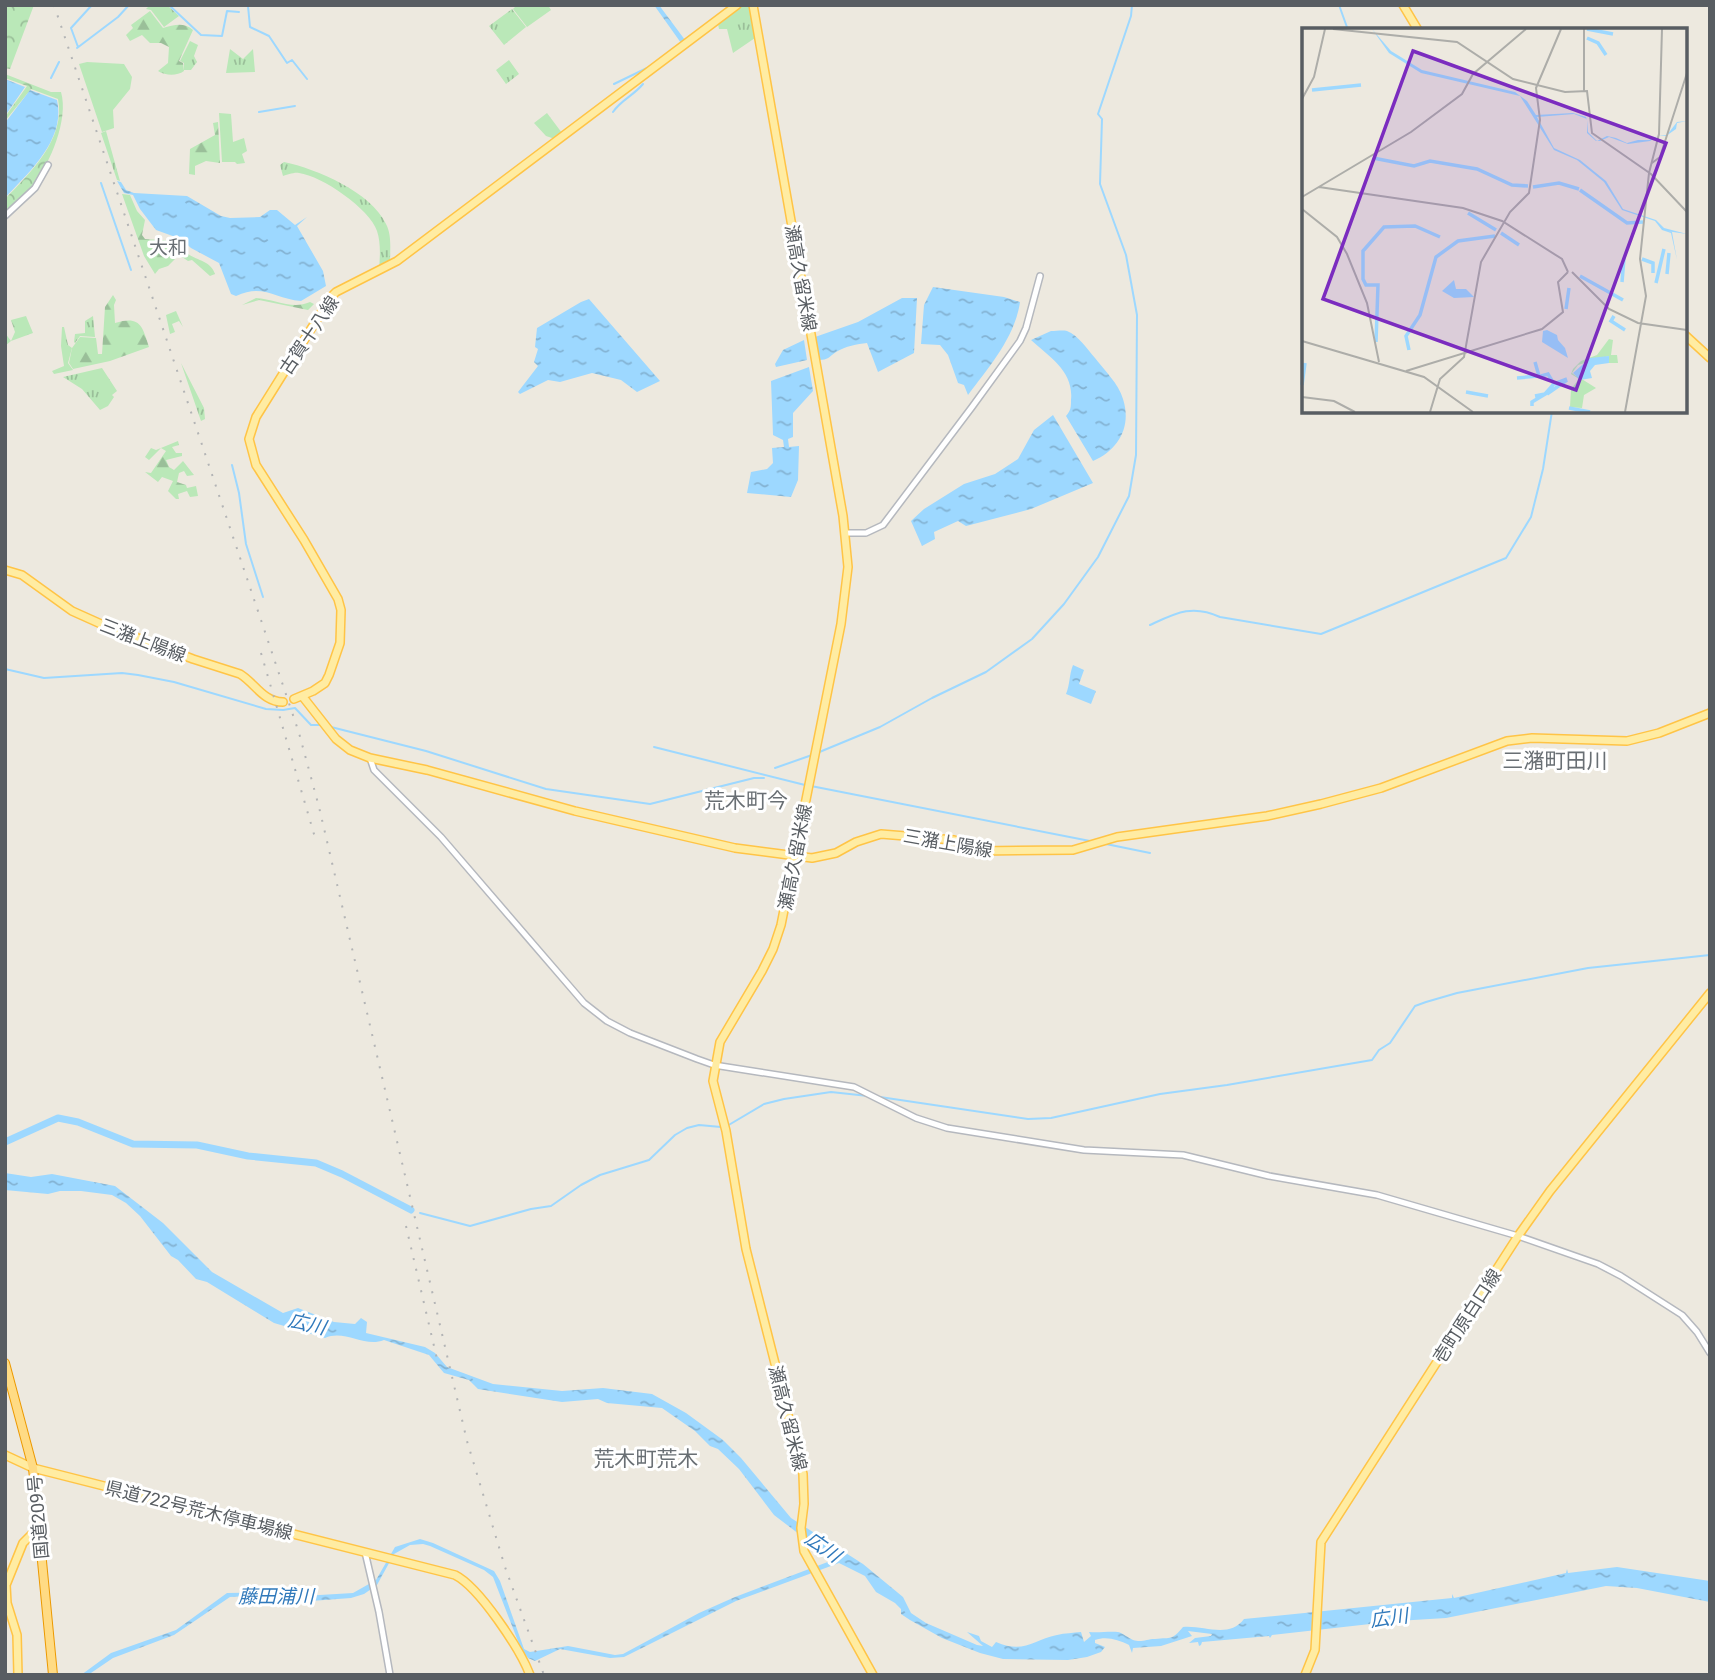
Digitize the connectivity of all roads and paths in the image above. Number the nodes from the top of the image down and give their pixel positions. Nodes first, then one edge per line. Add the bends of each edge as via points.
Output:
1 (737, 5) edge
2 (753, 5) edge
3 (1403, 5) edge
4 (1417, 28) edge
5 (48, 165) dead end
6 (5, 216) edge
7 (1040, 276) dead end
8 (1687, 337) edge
9 (1710, 358) edge
10 (845, 533) junction
11 (5, 570) edge
12 (303, 697) junction
13 (294, 699) dead end
14 (283, 702) dead end
15 (1710, 713) edge
16 (370, 758) junction
17 (794, 857) junction
18 (1710, 993) edge
19 (714, 1065) junction
20 (1518, 1236) junction
21 (1710, 1353) edge
22 (5, 1363) edge
23 (5, 1455) edge
24 (33, 1468) junction
25 (39, 1527) junction
26 (365, 1552) junction
27 (18, 1675) edge
28 (53, 1675) edge
29 (390, 1675) edge
30 (530, 1675) edge
31 (873, 1675) edge
32 (1305, 1675) edge

1 - 12 main road, 古賀十八線 via 397,261 336,292 256,417 249,439 256,465 341,610 340,643 330,675
2 - 10 main road, 瀬高久留米線
3 - 4 main road
5 - 6 street via 35,188
7 - 10 street via 1020,341 883,525 866,533
8 - 9 main road
10 - 17 main road, 瀬高久留米線 via 848,566 841,624
11 - 14 main road, 三潴上陽線 via 33,582 72,611 240,674 267,698
12 - 13 main road
12 - 16 main road, 三潴上陽線 via 336,739
15 - 17 main road, 三潴上陽線 via 1627,741 1507,741 1381,788 1321,804 1117,837 1073,850 977,851 954,840 881,834 824,857
16 - 17 main road, 三潴上陽線 via 575,811
16 - 19 street via 374,770 441,836 584,1003 630,1033
17 - 19 main road, 瀬高久留米線 via 777,939 727,1026
18 - 20 main road, 壱町原白口線
19 - 20 street via 854,1087 947,1128 1084,1150 1183,1155 1269,1177 1377,1195
19 - 31 main road, 瀬高久留米線 via 713,1081 746,1249 803,1474 801,1543
20 - 21 street via 1621,1276 1682,1315
20 - 32 main road, 壱町原白口線 via 1321,1542 1315,1650
22 - 24 highway, 国道209号
23 - 24 main road, 県道722号荒木停車場線
24 - 25 highway, 国道209号
24 - 26 main road, 県道722号荒木停車場線
25 - 27 main road via 23,1543 6,1586 17,1635
25 - 28 highway, 国道209号
26 - 29 street
26 - 30 main road, 県道722号荒木停車場線 via 462,1579 518,1649

